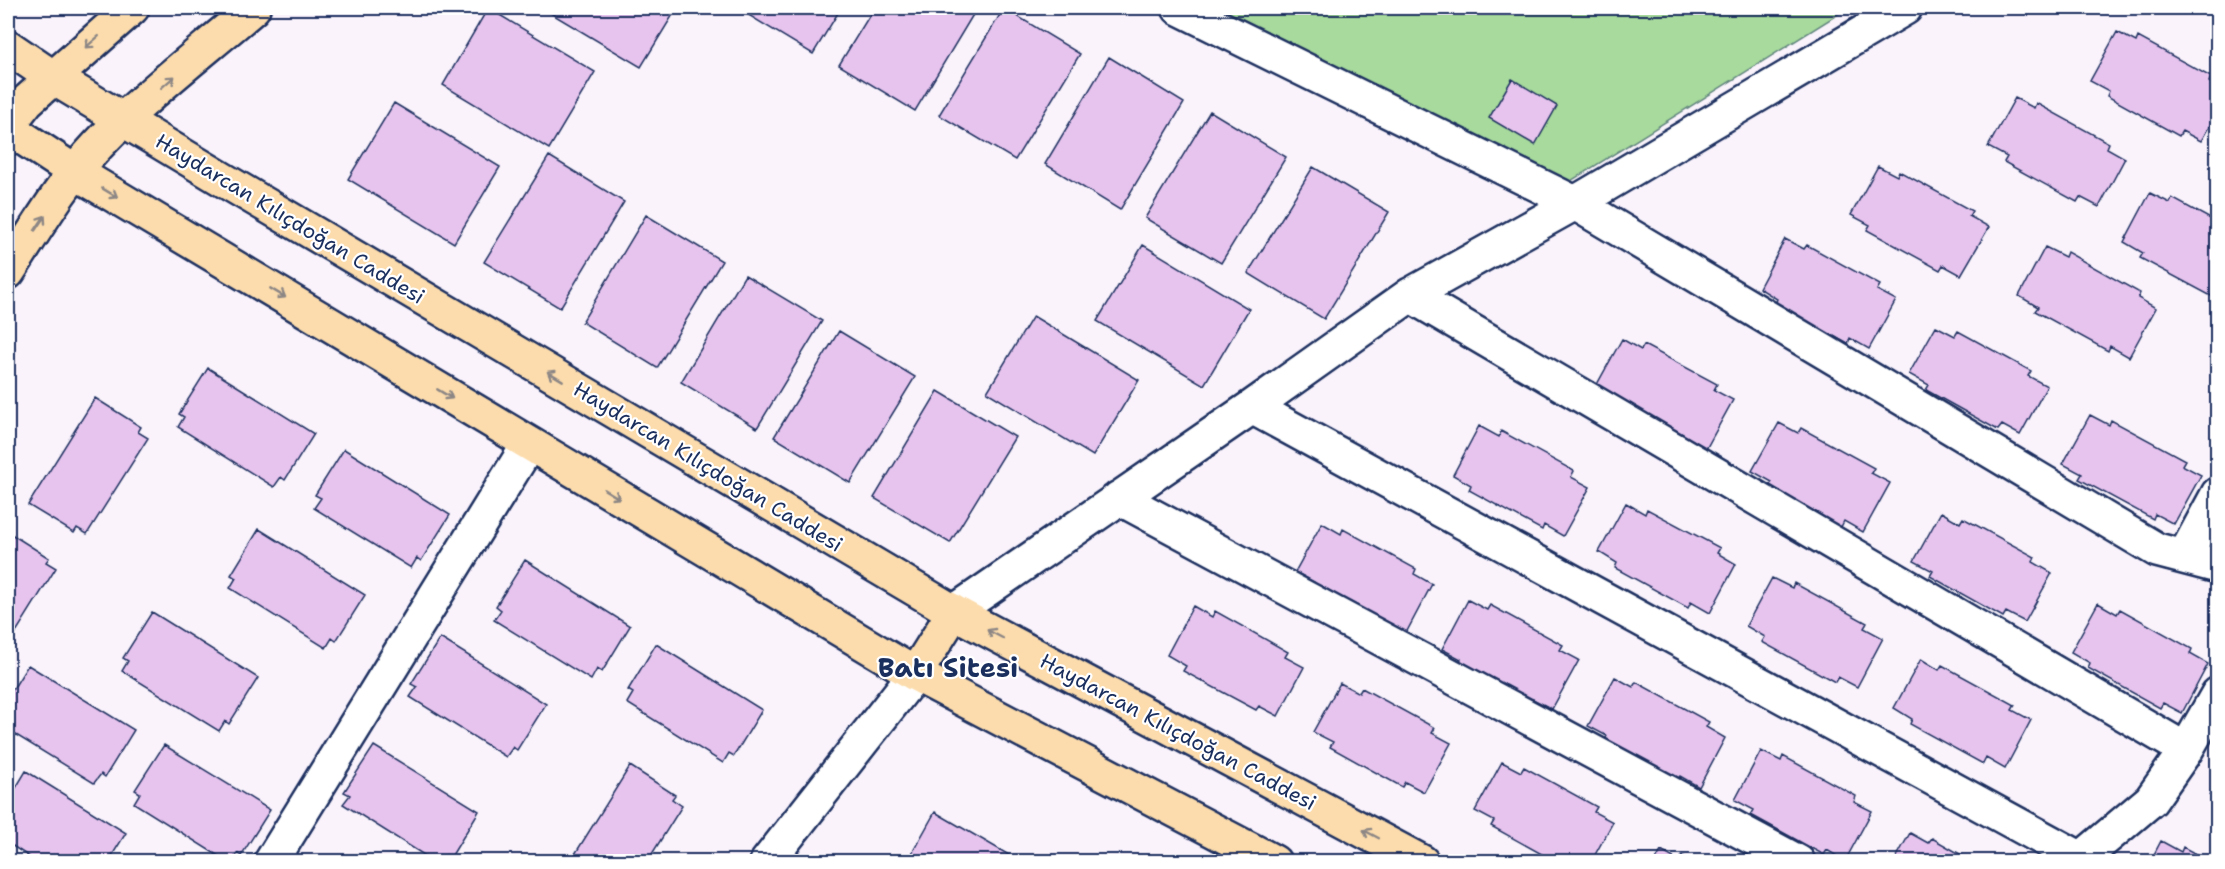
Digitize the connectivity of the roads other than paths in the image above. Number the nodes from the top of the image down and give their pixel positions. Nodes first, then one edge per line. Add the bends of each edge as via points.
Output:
1 (132, 8) edge
2 (253, 8) edge
3 (1179, 8) edge
4 (1905, 8) edge
5 (8, 47) edge
6 (52, 77) junction
7 (123, 120) junction
8 (8, 127) edge
9 (75, 171) junction
10 (1575, 203) junction
11 (8, 272) edge
12 (1410, 295) junction
13 (1252, 407) junction
14 (529, 444) junction
15 (2217, 494) edge
16 (1119, 498) junction
17 (2184, 557) junction
18 (2217, 566) edge
19 (954, 612) junction
20 (915, 674) junction
21 (2217, 694) edge
22 (2186, 750) junction
23 (2079, 860) edge
24 (271, 861) edge
25 (766, 861) edge
26 (1274, 861) edge
27 (1422, 861) edge
28 (1798, 861) edge

1 -> 6 main road
7 -> 2 main road
3 - 10 street
4 - 10 street
5 - 6 main road, Haydarcan Kılıçdoğan Caddesi
6 - 7 main road, Haydarcan Kılıçdoğan Caddesi
6 - 8 main road
7 - 9 main road
19 -> 7 main road, Haydarcan Kılıçdoğan Caddesi
8 - 9 main road
11 -> 9 main road
9 -> 14 main road
10 - 12 street
10 - 17 street via 2157,550
12 - 13 street
12 - 22 street
13 - 16 street
13 - 23 street
14 -> 20 main road
14 - 24 street
15 - 17 street
16 - 19 street
16 - 28 street
17 - 18 street
19 - 20 main road
27 -> 19 main road, Haydarcan Kılıçdoğan Caddesi
20 - 25 street
20 - 26 main road
21 - 22 street
22 - 23 street via 2151,800

